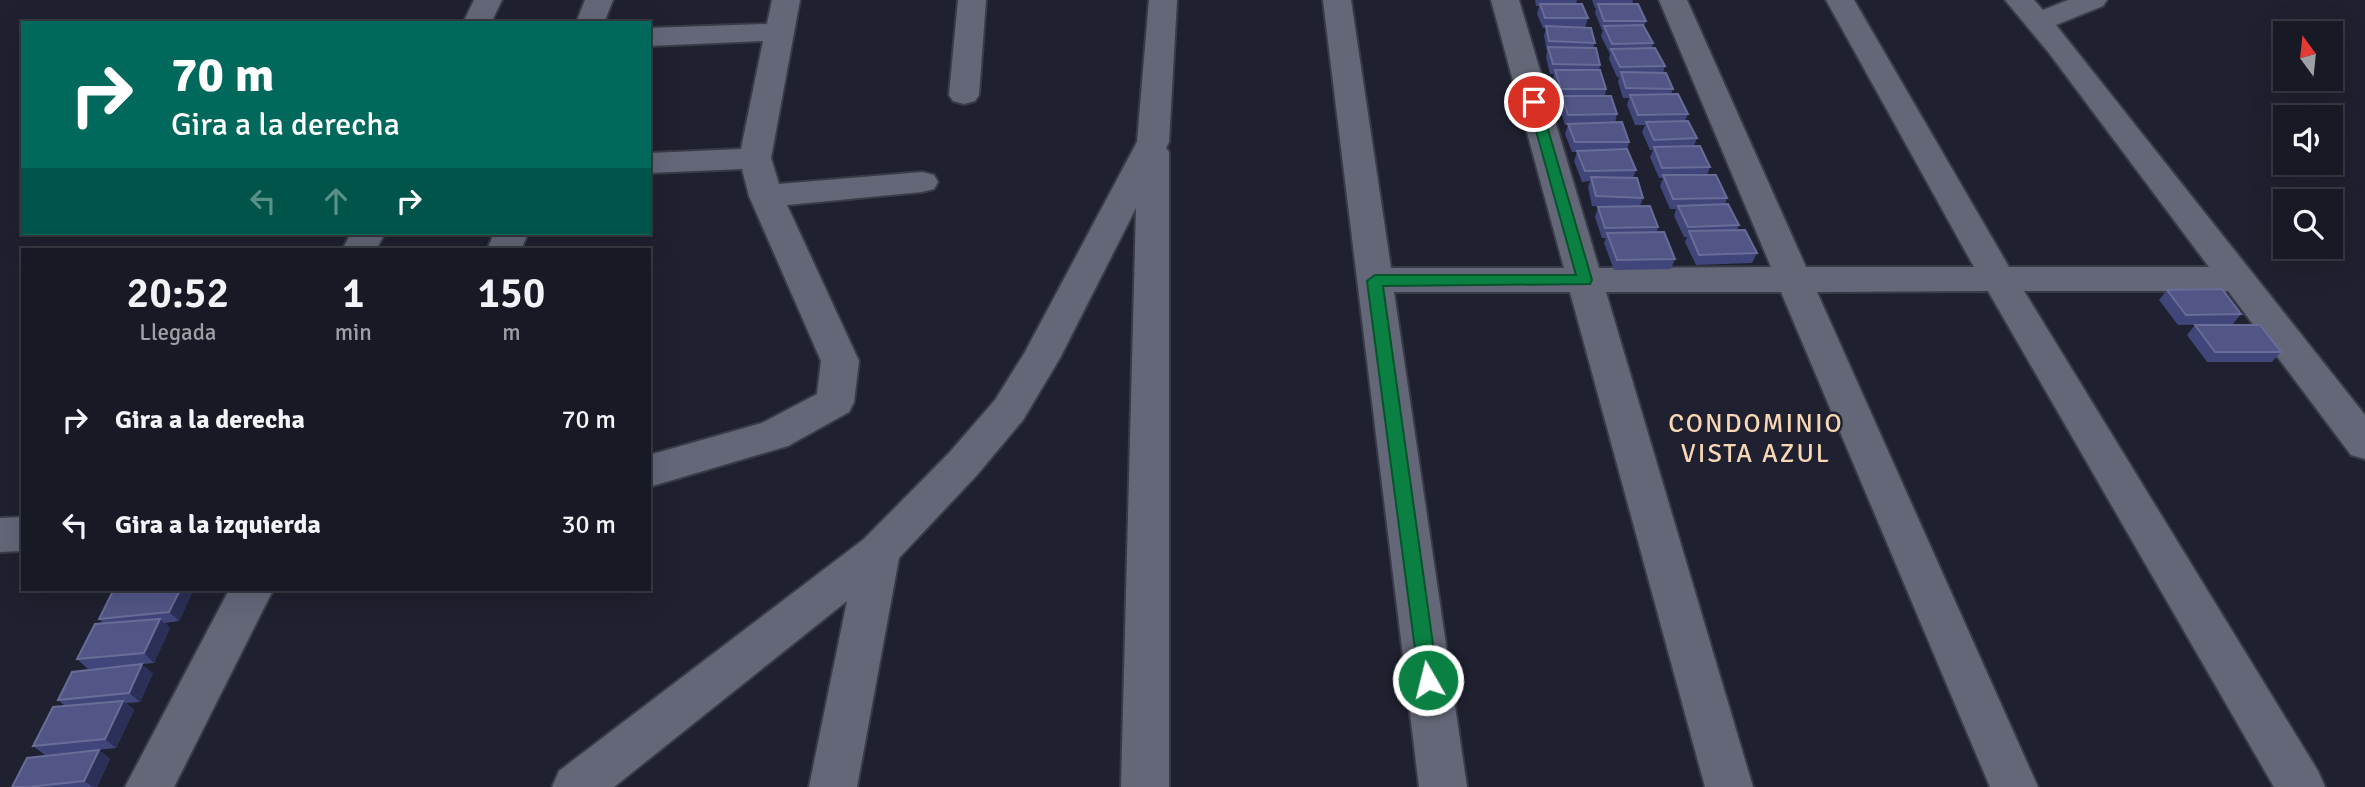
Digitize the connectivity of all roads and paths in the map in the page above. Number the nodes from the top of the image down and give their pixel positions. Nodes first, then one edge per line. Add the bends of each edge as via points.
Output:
1 (488, 0) edge
2 (599, 0) edge
3 (786, 0) edge
4 (972, 0) edge
5 (1163, 0) edge
6 (1337, 0) edge
7 (1505, 0) edge
8 (1674, 0) edge
9 (1840, 0) edge
10 (2093, 0) edge
11 (2029, 11) edge
12 (478, 21) edge
13 (591, 21) edge
14 (779, 32) junction
15 (651, 37) edge
16 (964, 95) dead end
17 (1153, 142) junction
18 (755, 158) junction
19 (651, 163) edge
20 (922, 182) dead end
21 (766, 196) junction
22 (2236, 279) junction
23 (1585, 280) junction
24 (1795, 280) junction
25 (1999, 280) junction
26 (1375, 281) junction
27 (2365, 444) edge
28 (651, 470) edge
29 (21, 534) edge
30 (0, 535) edge
31 (879, 551) junction
32 (250, 591) edge
33 (149, 787) edge
34 (576, 787) edge
35 (833, 787) edge
36 (1145, 787) edge
37 (1443, 787) edge
38 (1729, 787) edge
39 (2014, 787) edge
40 (2301, 787) edge

1 - 12 street
2 - 13 street
3 - 14 street
4 - 16 street
5 - 17 street
6 - 26 street
7 - 23 street
8 - 24 street
9 - 25 street
10 - 11 street
11 - 22 street
14 - 15 street
14 - 18 street
17 - 31 street via 1041,358 1009,410
17 - 36 street
18 - 19 street
18 - 21 street
20 - 21 street
21 - 28 street via 840,362 835,402 774,435
22 - 25 street
22 - 27 street
23 - 24 street
23 - 26 street
23 - 38 street
24 - 25 street
24 - 39 street
25 - 40 street
26 - 37 street
29 - 30 street
31 - 34 street
31 - 35 street
32 - 33 street

